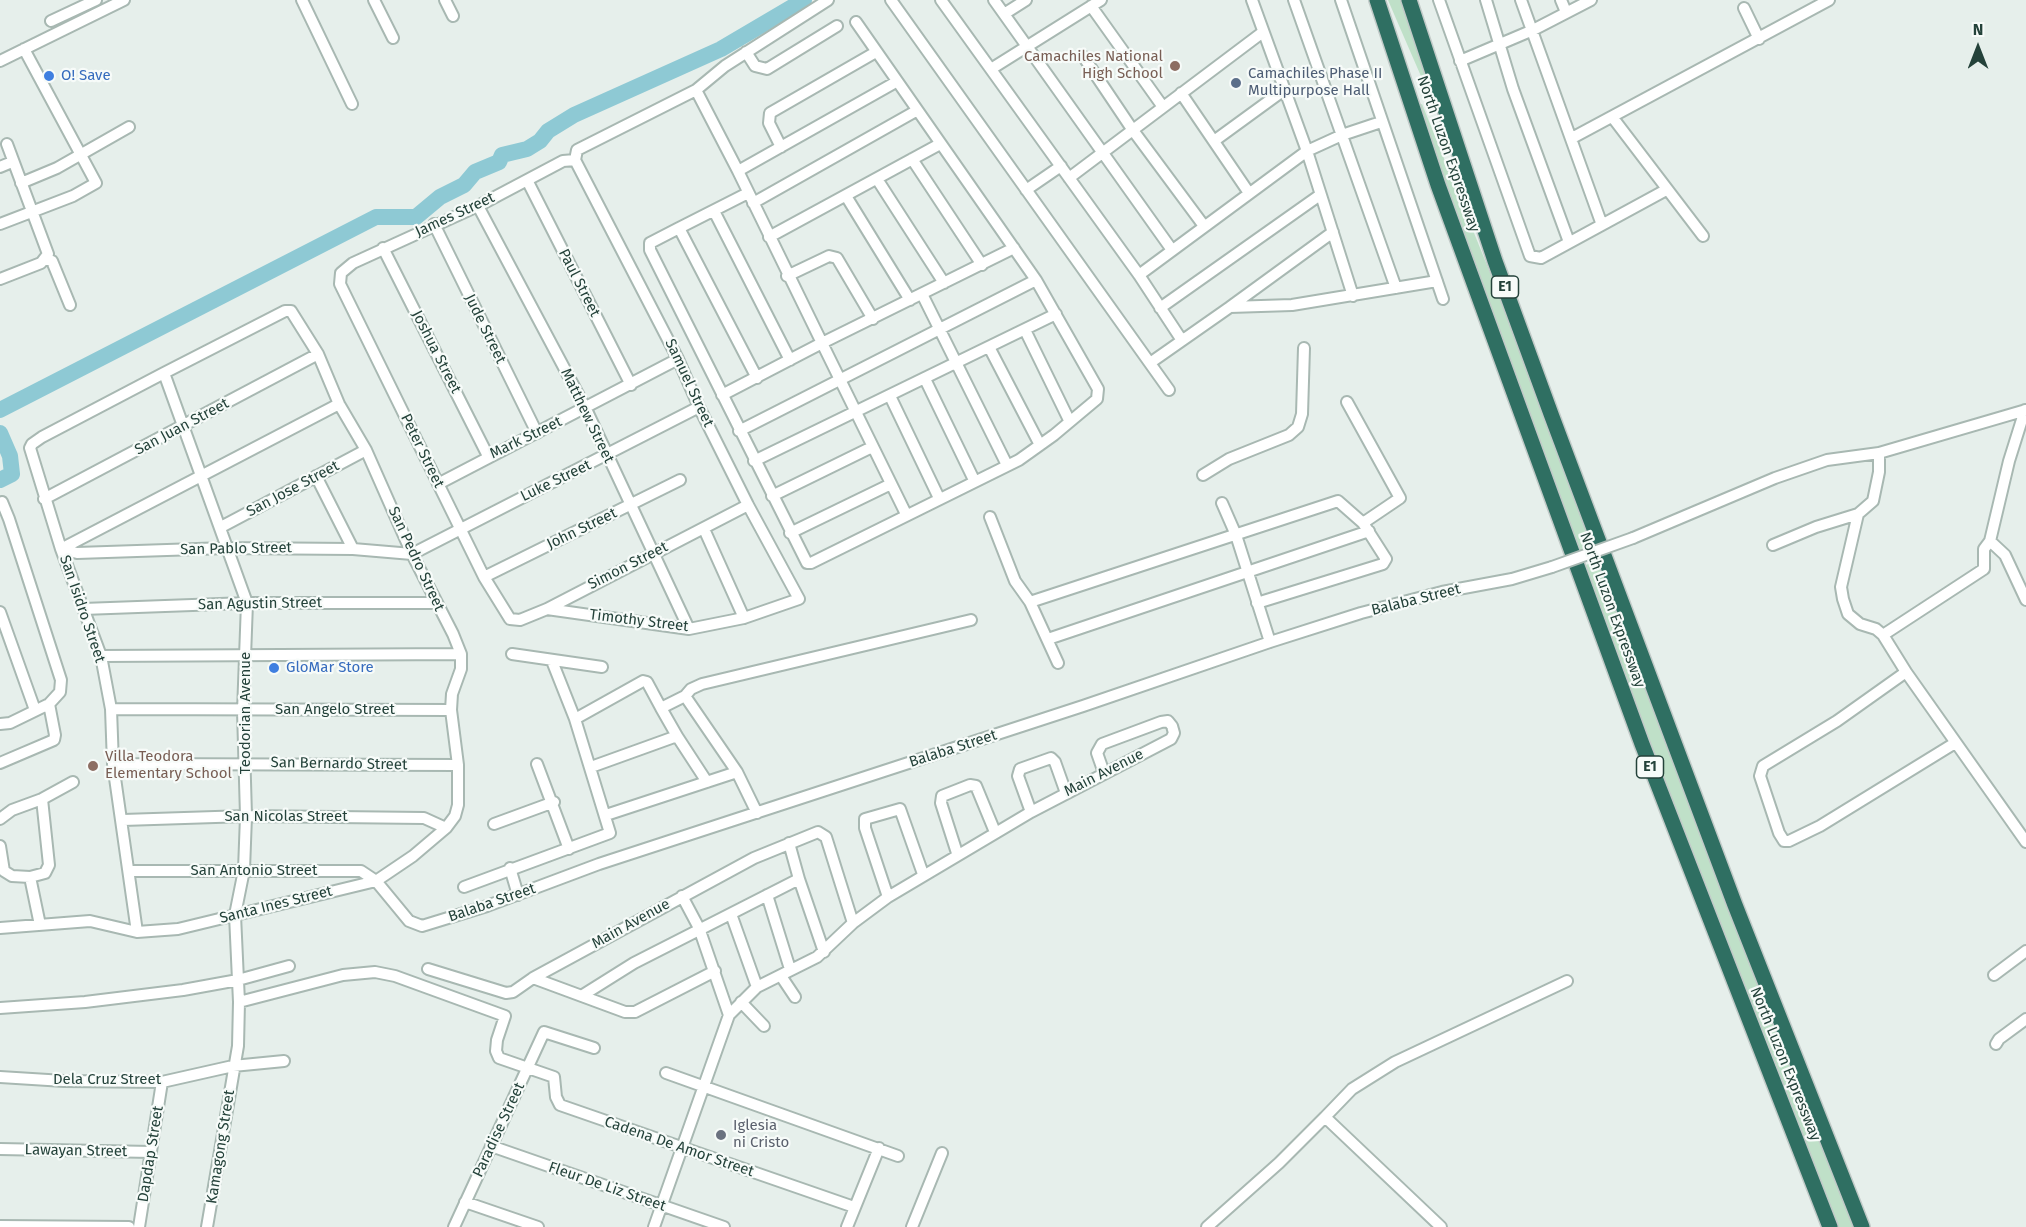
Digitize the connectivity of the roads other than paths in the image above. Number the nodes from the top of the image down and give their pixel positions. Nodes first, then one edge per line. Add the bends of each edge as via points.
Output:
1 (96, 0) edge
2 (124, 0) edge
3 (302, 0) edge
4 (374, 0) edge
5 (445, 0) edge
6 (828, 0) edge
7 (891, 0) edge
8 (941, 0) edge
9 (994, 0) edge
10 (1026, 0) edge
11 (1101, 0) edge
12 (1252, 0) edge
13 (1294, 0) edge
14 (1341, 0) edge
15 (1377, 0) edge
16 (1409, 0) edge
17 (1439, 0) edge
18 (1486, 0) edge
19 (1521, 0) edge
20 (1561, 0) edge
21 (1591, 0) edge
22 (1829, 0) edge
23 (1091, 6) junction
24 (1744, 8) dead end
25 (1566, 12) junction
26 (1004, 14) junction
27 (453, 16) dead end
28 (51, 21) dead end
29 (856, 22) dead end
30 (837, 26) dead end
31 (1533, 30) junction
32 (1263, 32) junction
33 (393, 38) dead end
34 (1759, 39) junction
35 (1499, 45) junction
36 (1026, 46) junction
37 (24, 49) junction
38 (876, 51) junction
39 (746, 52) junction
40 (1083, 56) dead end
41 (0, 61) edge
42 (1460, 61) junction
43 (991, 69) junction
44 (896, 82) junction
45 (696, 90) junction
46 (1284, 90) junction
47 (1181, 93) junction
48 (352, 104) dead end
49 (1163, 107) junction
50 (916, 111) junction
51 (1613, 118) junction
52 (1381, 122) junction
53 (129, 127) dead end
54 (1132, 129) junction
55 (1342, 135) junction
56 (1572, 138) junction
57 (1214, 141) junction
58 (7, 144) dead end
59 (940, 144) junction
60 (781, 147) junction
61 (1307, 151) junction
62 (80, 154) junction
63 (1101, 154) junction
64 (912, 159) junction
65 (12, 162) junction
66 (577, 163) junction
67 (1061, 166) junction
68 (0, 167) edge
69 (738, 171) junction
70 (1069, 178) junction
71 (877, 179) junction
72 (527, 180) junction
73 (21, 183) junction
74 (1026, 190) junction
75 (1666, 190) junction
76 (1249, 193) junction
77 (1320, 195) junction
78 (846, 196) junction
79 (751, 198) junction
80 (478, 206) junction
81 (714, 211) junction
82 (31, 212) junction
83 (0, 224) edge
84 (434, 224) junction
85 (1602, 225) junction
86 (1204, 226) junction
87 (679, 228) junction
88 (1333, 232) junction
89 (1703, 236) dead end
90 (769, 237) junction
91 (1569, 242) junction
92 (383, 248) junction
93 (1014, 249) junction
94 (1172, 250) junction
95 (47, 256) junction
96 (982, 265) junction
97 (1139, 275) junction
98 (787, 276) junction
99 (0, 279) edge
100 (1036, 280) junction
101 (1437, 281) junction
102 (944, 283) junction
103 (340, 284) joint
104 (1396, 288) junction
105 (922, 294) junction
106 (1353, 296) junction
107 (1443, 299) dead end
108 (910, 300) junction
109 (70, 305) dead end
110 (1230, 307) junction
111 (1160, 308) junction
112 (1056, 314) junction
113 (873, 319) junction
114 (939, 330) junction
115 (1025, 330) junction
116 (1181, 339) junction
117 (822, 343) junction
118 (989, 347) junction
119 (1304, 348) dead end
120 (318, 354) junction
121 (678, 359) junction
122 (790, 360) junction
123 (956, 363) junction
124 (1150, 363) junction
125 (164, 373) junction
126 (757, 378) junction
127 (839, 379) junction
128 (925, 379) junction
129 (631, 386) junction
130 (1169, 390) dead end
131 (722, 395) junction
132 (890, 396) junction
133 (1347, 402) dead end
134 (339, 404) junction
135 (699, 408) junction
136 (586, 409) junction
137 (2026, 410) edge
138 (855, 412) junction
139 (1069, 420) junction
140 (184, 426) junction
141 (739, 431) junction
142 (537, 433) junction
143 (1040, 446) junction
144 (873, 447) junction
145 (366, 450) junction
146 (1879, 453) junction
147 (488, 456) junction
148 (607, 456) junction
149 (754, 461) junction
150 (1007, 465) junction
151 (1203, 475) dead end
152 (201, 476) junction
153 (316, 476) junction
154 (680, 480) dead end
155 (974, 480) junction
156 (438, 484) junction
157 (891, 484) junction
158 (772, 496) junction
159 (939, 498) junction
160 (44, 499) junction
161 (0, 503) edge
162 (1222, 503) dead end
163 (630, 505) junction
164 (748, 505) junction
165 (906, 514) junction
166 (1858, 514) junction
167 (990, 517) dead end
168 (221, 527) junction
169 (1366, 527) junction
170 (461, 528) junction
171 (704, 529) junction
172 (790, 532) junction
173 (1236, 535) junction
174 (1990, 541) junction
175 (1773, 545) dead end
176 (227, 548) junction
177 (61, 549) junction
178 (352, 549) junction
179 (654, 552) junction
180 (412, 554) junction
181 (1247, 572) junction
182 (484, 577) junction
183 (800, 599) joint
184 (2026, 600) edge
185 (1030, 602) junction
186 (247, 603) junction
187 (436, 603) junction
188 (1257, 603) junction
189 (83, 609) junction
190 (547, 609) junction
191 (0, 612) edge
192 (507, 616) joint
193 (744, 618) junction
194 (971, 620) dead end
195 (689, 629) junction
196 (1883, 635) junction
197 (1048, 639) junction
198 (1270, 642) junction
199 (246, 654) junction
200 (461, 654) junction
201 (512, 654) dead end
202 (100, 656) junction
203 (552, 661) junction
204 (1058, 663) dead end
205 (602, 667) dead end
206 (1906, 672) junction
207 (686, 696) junction
208 (49, 704) junction
209 (661, 708) junction
210 (111, 709) junction
211 (35, 710) junction
212 (451, 710) junction
213 (243, 711) junction
214 (575, 719) junction
215 (0, 724) edge
216 (677, 736) junction
217 (1955, 743) junction
218 (246, 762) junction
219 (0, 763) edge
220 (113, 764) junction
221 (537, 764) dead end
222 (458, 765) junction
223 (591, 767) junction
224 (737, 772) junction
225 (1104, 773) junction
226 (73, 782) dead end
227 (706, 782) junction
228 (1066, 793) junction
229 (42, 799) junction
230 (554, 802) junction
231 (1031, 812) junction
232 (757, 813) junction
233 (606, 815) junction
234 (246, 816) junction
235 (0, 819) edge
236 (123, 820) junction
237 (494, 824) dead end
238 (446, 828) junction
239 (995, 832) junction
240 (2026, 842) edge
241 (789, 843) junction
242 (0, 846) edge
243 (569, 849) junction
244 (957, 854) junction
245 (510, 868) junction
246 (244, 870) junction
247 (129, 871) junction
248 (923, 874) junction
249 (30, 877) junction
250 (800, 879) junction
251 (376, 881) junction
252 (464, 887) dead end
253 (518, 895) junction
254 (767, 895) junction
255 (682, 896) junction
256 (888, 897) junction
257 (731, 914) junction
258 (235, 915) junction
259 (853, 923) junction
260 (40, 925) junction
261 (0, 928) edge
262 (699, 928) junction
263 (137, 932) junction
264 (2026, 951) edge
265 (824, 952) junction
266 (289, 966) dead end
267 (428, 969) dead end
268 (715, 971) junction
269 (785, 973) junction
270 (1994, 975) dead end
271 (533, 978) junction
272 (238, 980) junction
273 (1567, 981) dead end
274 (756, 987) junction
275 (583, 995) junction
276 (795, 997) dead end
277 (239, 1002) junction
278 (741, 1002) junction
279 (0, 1008) edge
280 (729, 1015) junction
281 (2026, 1019) edge
282 (764, 1026) dead end
283 (1996, 1044) dead end
284 (594, 1048) dead end
285 (284, 1061) dead end
286 (233, 1066) junction
287 (527, 1066) junction
288 (666, 1073) dead end
289 (0, 1077) edge
290 (162, 1082) junction
291 (704, 1087) junction
292 (1325, 1117) junction
293 (491, 1146) junction
294 (879, 1148) junction
295 (0, 1149) edge
296 (681, 1149) junction
297 (151, 1152) junction
298 (942, 1153) dead end
299 (898, 1156) dead end
300 (465, 1202) junction
301 (660, 1206) junction
302 (854, 1208) junction
303 (0, 1226) edge
304 (33, 1226) edge
305 (129, 1227) edge
306 (139, 1227) edge
307 (207, 1227) edge
308 (454, 1227) edge
309 (538, 1227) edge
310 (654, 1227) edge
311 (724, 1227) edge
312 (847, 1227) edge
313 (912, 1227) edge
314 (1206, 1227) edge
315 (1441, 1227) edge
316 (1830, 1227) edge
317 (1862, 1227) edge

1 - 28 street
2 - 37 street
3 - 48 street
4 - 33 street
5 - 27 street
6 - 39 street
7 - 74 street
8 - 43 street
9 - 26 street
10 - 26 street
11 - 23 street
12 - 32 street
13 - 55 street
14 - 52 street
15 - 316 highway, North Luzon Expressway / E1 via 1438,185 1642,744
16 - 317 highway, North Luzon Expressway / E1 via 1495,261 1559,436 1735,905
17 - 42 street
18 - 35 street
19 - 31 street
20 - 25 street
21 - 25 street
22 - 34 street
23 - 36 street
23 - 49 street
24 - 34 street
25 - 31 street
26 - 36 street
29 - 38 street
30 - 39 street via 767,69 758,68
31 - 35 street
31 - 56 street
32 - 46 street
32 - 47 street
34 - 51 street
35 - 42 street
35 - 91 street
36 - 43 street
36 - 63 street
37 - 41 street
37 - 62 street
38 - 44 street
38 - 60 street via 770,113 769,123
39 - 45 street
40 - 54 street
42 - 91 street via 1530,256 1541,258
43 - 67 street
44 - 50 street
44 - 60 street
45 - 66 street via 577,150
45 - 69 street
46 - 57 street
46 - 61 street
47 - 49 street
47 - 57 street
49 - 54 street
50 - 59 street
50 - 79 street
51 - 56 street
51 - 75 street
52 - 55 street
52 - 101 street
53 - 62 street
54 - 63 street
54 - 86 street
55 - 61 street
55 - 104 street
56 - 85 street
57 - 76 street
58 - 65 street
59 - 64 street
59 - 93 street
60 - 69 street
61 - 76 street
61 - 77 street
62 - 73 street
62 - 82 street via 95,185
63 - 70 street
63 - 94 street
64 - 71 street
64 - 96 street
65 - 68 street
65 - 73 street
66 - 72 street, James Street via 563,161
66 - 121 street, Samuel Street
67 - 70 street
67 - 74 street
69 - 79 street
70 - 97 street
71 - 78 street
71 - 102 street
72 - 80 street, James Street
72 - 129 street, Paul Street
73 - 82 street
74 - 124 street
75 - 85 street
75 - 89 street
76 - 86 street
77 - 88 street
77 - 111 street
78 - 90 street
78 - 108 street
79 - 81 street
79 - 90 street
80 - 84 street, James Street
80 - 136 street, Matthew Street
81 - 87 street
81 - 122 street
82 - 83 street
82 - 95 street
84 - 92 street, James Street
84 - 142 street, Jude Street
85 - 91 street
86 - 94 street
87 - 126 street
87 - 131 street via 649,247
88 - 106 street
88 - 110 street
90 - 98 street
92 - 103 street, James Street via 346,267
92 - 147 street, Joshua Street
93 - 96 street
93 - 100 street
94 - 97 street
95 - 99 street
95 - 109 street
96 - 102 street
97 - 111 street
98 - 113 street via 829,256 837,258
98 - 117 street
100 - 112 street
100 - 114 street
101 - 104 street
101 - 107 street
102 - 105 street
103 - 156 street, Peter Street
104 - 106 street
105 - 108 street
105 - 114 street
106 - 110 street via 1271,308
108 - 113 street
110 - 116 street
111 - 116 street
112 - 115 street
112 - 139 street via 1099,394
113 - 117 street
114 - 123 street
114 - 127 street
115 - 118 street
115 - 139 street
116 - 124 street
117 - 122 street
117 - 127 street
118 - 123 street
118 - 143 street
119 - 151 street via 1302,414 1298,427 1289,435 1229,459
120 - 125 street, San Pedro Street via 295,315 285,311
120 - 134 street, San Pedro Street
120 - 140 street, San Juan Street
121 - 129 street, Mark Street
121 - 135 street, Samuel Street
122 - 126 street
123 - 128 street
123 - 150 street
124 - 130 street
125 - 140 street, Teodorian Avenue
125 - 160 street, San Isidro Street via 32,444
126 - 131 street
127 - 138 street
127 - 141 street
128 - 132 street
128 - 155 street
129 - 136 street, Mark Street
131 - 141 street
132 - 138 street
132 - 159 street
133 - 169 street via 1400,498
134 - 145 street, San Pedro Street
134 - 152 street
135 - 148 street, Luke Street
135 - 164 street, Samuel Street
136 - 142 street, Mark Street
136 - 148 street, Matthew Street
137 - 146 street, Balaba Street
137 - 174 street
138 - 144 street
138 - 149 street
139 - 143 street
140 - 152 street, Teodorian Avenue
140 - 160 street, San Juan Street
141 - 149 street
142 - 147 street, Mark Street
143 - 150 street
144 - 157 street
144 - 158 street
145 - 153 street, San Jose Street
145 - 180 street, San Pedro Street
146 - 166 street via 1873,501
146 - 198 street, Balaba Street, bridge via 1816,464 1552,567 1361,613
147 - 156 street, Mark Street
148 - 163 street, Matthew Street
148 - 170 street, Luke Street
149 - 158 street
150 - 155 street
152 - 168 street, Teodorian Avenue
152 - 177 street
153 - 168 street, San Jose Street
153 - 178 street
154 - 163 street, John Street
155 - 159 street
156 - 170 street, Peter Street
157 - 165 street
157 - 172 street
158 - 172 street
159 - 165 street
160 - 177 street, San Isidro Street
161 - 208 street via 9,519 60,676 60,692
162 - 173 street
163 - 179 street, Matthew Street
163 - 182 street, John Street
164 - 171 street, Simon Street
164 - 183 street, Samuel Street
165 - 172 street via 811,563 803,558
166 - 175 street
166 - 196 street via 1841,587 1843,599 1848,614
167 - 185 street via 1015,581
168 - 176 street, Teodorian Avenue
169 - 173 street via 1338,501
169 - 181 street
169 - 188 street via 1386,562
170 - 180 street, Luke Street
170 - 182 street, Peter Street
171 - 179 street, Simon Street
171 - 193 street
173 - 181 street
173 - 185 street
174 - 184 street via 2005,555
174 - 196 street via 1984,549 1984,569
176 - 177 street, San Pablo Street via 85,553
176 - 178 street, San Pablo Street
176 - 186 street, Teodorian Avenue
177 - 189 street, San Isidro Street
178 - 180 street, San Pablo Street
179 - 190 street, Simon Street
179 - 195 street, Matthew Street
180 - 187 street, San Pedro Street
181 - 188 street
181 - 197 street
182 - 192 street, Peter Street
183 - 193 street, Timothy Street
185 - 197 street
186 - 187 street, San Agustin Street
186 - 189 street, San Agustin Street
186 - 199 street, Teodorian Avenue
187 - 200 street, San Pedro Street
188 - 198 street
189 - 202 street, San Isidro Street
190 - 192 street, Simon Street via 520,620
190 - 195 street, Timothy Street
191 - 211 street
193 - 195 street, Timothy Street
194 - 207 street via 702,684
196 - 206 street
197 - 204 street
198 - 232 street, Balaba Street
199 - 200 street
199 - 202 street
199 - 213 street, Teodorian Avenue
200 - 212 street
201 - 203 street
202 - 210 street, San Isidro Street
203 - 205 street
203 - 214 street
206 - 217 street
206 - 217 street via 1837,721 1763,766 1760,776 1781,838 1789,842 1820,826
207 - 209 street
207 - 224 street
208 - 211 street
208 - 219 street via 54,740
209 - 214 street via 643,681
209 - 216 street
210 - 213 street, San Angelo Street
210 - 220 street, San Isidro Street
211 - 215 street
212 - 213 street, San Angelo Street
212 - 222 street
213 - 218 street, Teodorian Avenue
214 - 223 street
216 - 223 street
216 - 227 street
217 - 240 street
218 - 220 street, San Bernardo Street
218 - 222 street, San Bernardo Street
218 - 234 street, Teodorian Avenue
220 - 236 street, San Isidro Street
221 - 230 street
222 - 238 street via 458,805
223 - 233 street
224 - 227 street
224 - 232 street
225 - 225 street, Main Avenue via 1171,739 1173,726 1168,721 1161,722 1102,744 1097,753
225 - 228 street, Main Avenue
226 - 229 street
227 - 233 street
228 - 231 street, Main Avenue
228 - 231 street via 1053,759 1020,769 1018,776
229 - 235 street
229 - 249 street via 49,865 45,873
230 - 237 street
230 - 243 street
231 - 239 street, Main Avenue
232 - 253 street, Balaba Street via 599,864
233 - 243 street via 609,834
234 - 236 street, San Nicolas Street
234 - 238 street, San Nicolas Street via 424,818
234 - 246 street, Teodorian Avenue
236 - 247 street, San Isidro Street
238 - 251 street, Santa Ines Street
239 - 244 street, Main Avenue
239 - 244 street via 976,786 942,796
241 - 250 street
241 - 255 street, Main Avenue
241 - 259 street, Main Avenue via 818,832 825,834
242 - 249 street via 4,871 12,876
243 - 245 street
244 - 248 street, Main Avenue
245 - 252 street
245 - 253 street
246 - 247 street, San Antonio Street
246 - 251 street, San Antonio Street via 361,872
246 - 258 street, Teodorian Avenue
247 - 263 street, San Isidro Street
248 - 256 street, Main Avenue
248 - 256 street via 903,813 897,809 871,816 864,822
249 - 260 street
250 - 254 street
250 - 265 street
251 - 253 street, Balaba Street via 401,914 416,926
251 - 258 street, Santa Ines Street
254 - 257 street
254 - 269 street
255 - 262 street
255 - 271 street, Main Avenue
256 - 259 street, Main Avenue
257 - 262 street
257 - 274 street
258 - 263 street, Santa Ines Street via 178,928
258 - 272 street, Teodorian Avenue
259 - 265 street, Main Avenue
260 - 261 street, Santa Ines Street
260 - 263 street, Santa Ines Street via 90,921
262 - 268 street
262 - 275 street
264 - 270 street
265 - 269 street, Main Avenue
266 - 272 street
267 - 271 street, Main Avenue via 506,993
268 - 275 street via 635,1012 625,1012
268 - 280 street
269 - 274 street, Main Avenue
269 - 276 street
271 - 275 street
272 - 277 street, Teodorian Avenue
272 - 279 street via 86,1002
273 - 292 street via 1395,1062 1352,1089
274 - 278 street, Main Avenue
277 - 286 street, Teodorian Avenue via 238,1046
277 - 287 street via 343,975 386,973 505,1016 496,1051 499,1058
278 - 280 street, Main Avenue
278 - 282 street
280 - 291 street, Main Avenue
281 - 283 street
284 - 287 street, Paradise Street via 544,1032
285 - 286 street, Dela Cruz Street
286 - 290 street, Dela Cruz Street
286 - 307 street, Kamagong Street
287 - 293 street, Paradise Street
287 - 296 street, Cadena De Amor Street via 554,1077 555,1097 560,1105
288 - 291 street
289 - 290 street, Dela Cruz Street
290 - 297 street, Dapdap Street
291 - 294 street
291 - 296 street, Main Avenue
292 - 314 street via 1279,1164
292 - 315 street
293 - 300 street, Paradise Street
293 - 301 street, Fleur De Liz Street
294 - 299 street
294 - 302 street
295 - 297 street, Lawayan Street
296 - 301 street, Main Avenue
296 - 302 street, Cadena De Amor Street
297 - 306 street, Dapdap Street
298 - 313 street
300 - 308 street, Paradise Street
300 - 309 street
301 - 310 street, Main Avenue
301 - 311 street, Fleur De Liz Street
302 - 312 street
303 - 304 street
304 - 305 street

